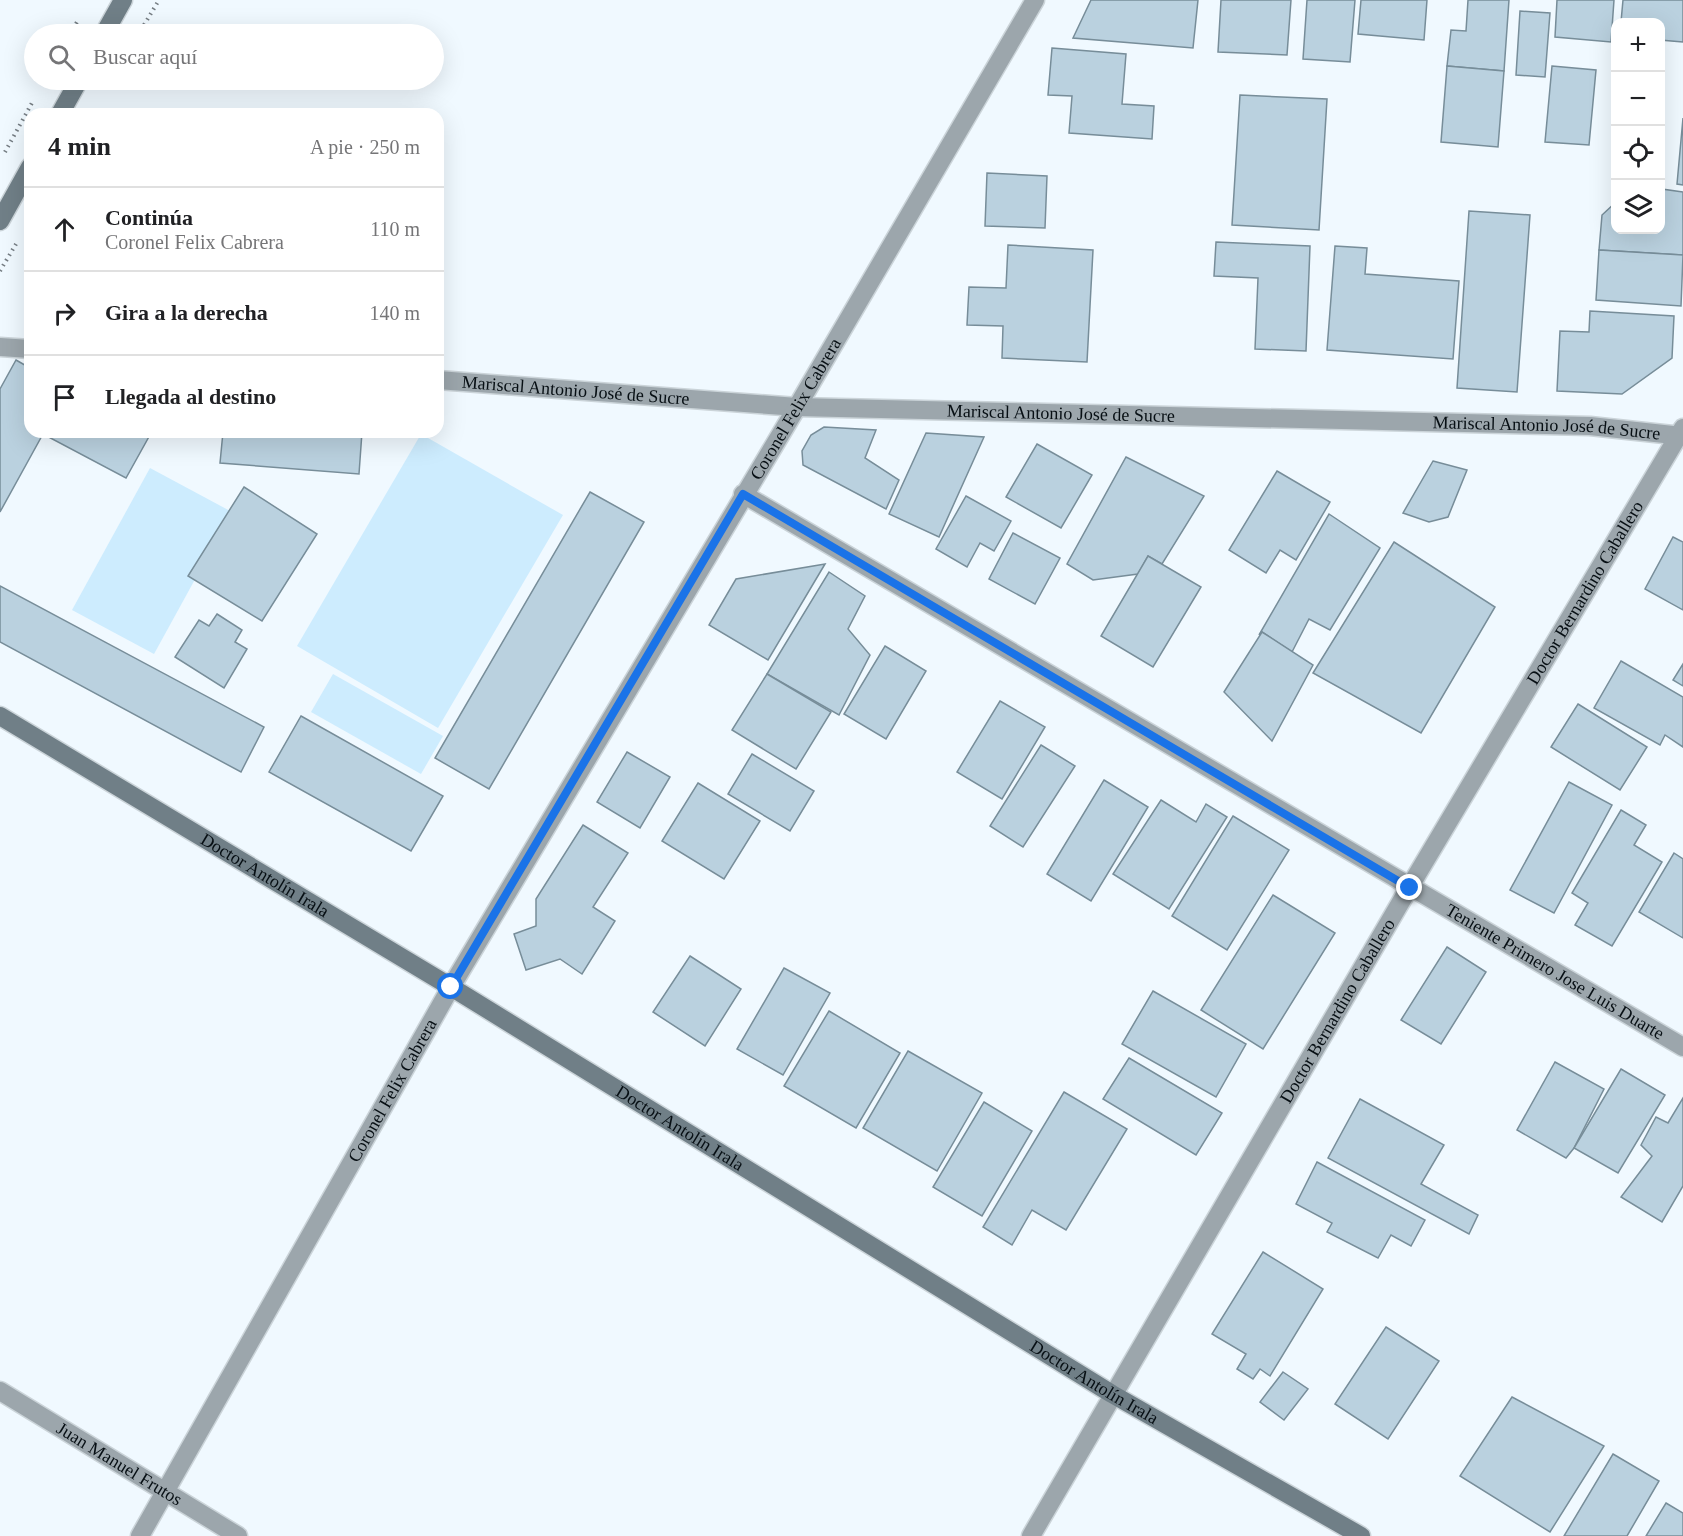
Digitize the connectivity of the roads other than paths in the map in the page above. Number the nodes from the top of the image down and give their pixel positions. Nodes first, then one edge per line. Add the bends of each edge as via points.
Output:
1 (123, 0) edge
2 (1035, 0) edge
3 (110, 24) edge
4 (73, 90) edge
5 (63, 108) edge
6 (24, 178) edge
7 (0, 220) edge
8 (0, 347) edge
9 (24, 349) edge
10 (444, 380) edge
11 (797, 407) junction
12 (1681, 433) edge
13 (743, 494) junction
14 (0, 716) edge
15 (1410, 888) junction
16 (451, 987) junction
17 (1683, 1047) edge
18 (0, 1391) edge
19 (1112, 1394) junction
20 (166, 1493) junction
21 (140, 1536) edge
22 (238, 1536) edge
23 (1031, 1536) edge
24 (1361, 1536) edge

1 - 3 street
2 - 11 street, Coronel Felix Cabrera
4 - 5 street
6 - 7 street
8 - 9 street
10 - 11 street, Mariscal Antonio José de Sucre
11 - 12 street, Mariscal Antonio José de Sucre via 1590,426
11 - 13 street, Coronel Felix Cabrera
12 - 15 street, Doctor Bernardino Caballero
13 - 15 street, Teniente Primero Jose Luis Duarte
13 - 16 street, Coronel Felix Cabrera
14 - 16 street, Doctor Antolín Irala
15 - 17 street, Teniente Primero Jose Luis Duarte
15 - 19 street, Doctor Bernardino Caballero
16 - 19 street, Doctor Antolín Irala
16 - 20 street, Coronel Felix Cabrera
18 - 20 street, Juan Manuel Frutos
19 - 23 street, Doctor Bernardino Caballero
19 - 24 street, Doctor Antolín Irala
20 - 21 street, Coronel Felix Cabrera
20 - 22 street, Juan Manuel Frutos

